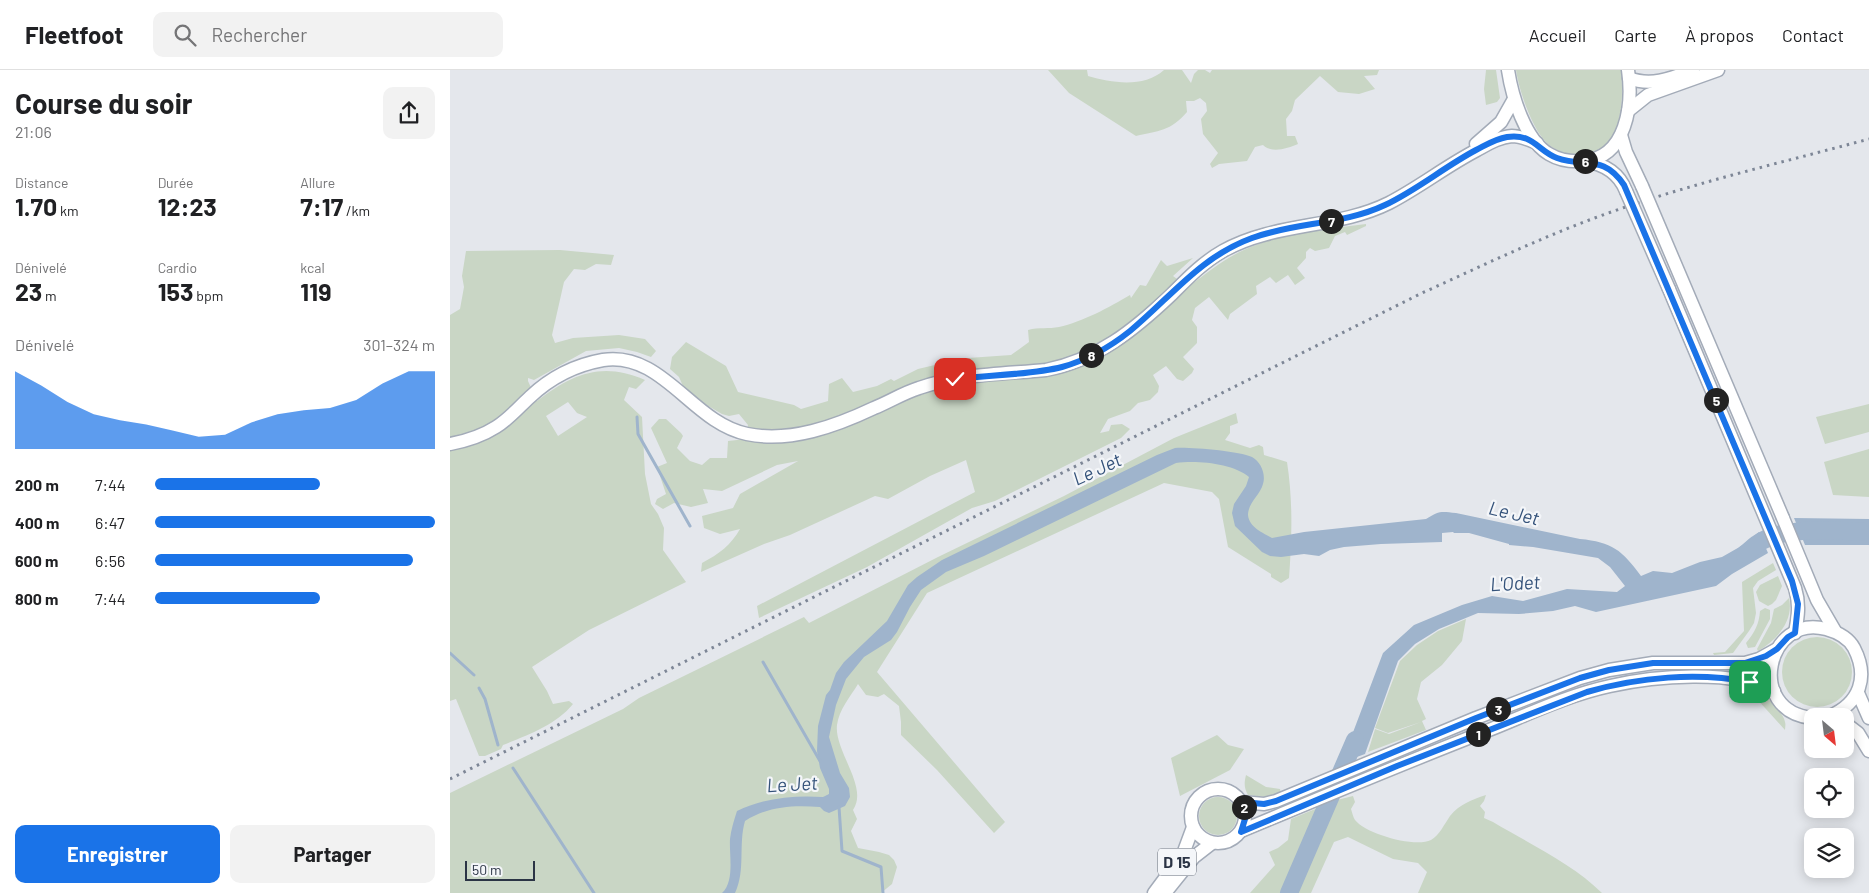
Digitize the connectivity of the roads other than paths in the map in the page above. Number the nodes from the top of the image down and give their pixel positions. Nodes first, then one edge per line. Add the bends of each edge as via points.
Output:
1 (1508, 70) edge
2 (1693, 70) edge
3 (1718, 70) edge
4 (1628, 74) edge
5 (1514, 99) junction
6 (1628, 111) junction
7 (1621, 135) junction
8 (1537, 143) junction
9 (1585, 161) junction
10 (1452, 163) junction
11 (450, 444) edge
12 (1835, 631) junction
13 (1795, 633) junction
14 (1777, 649) junction
15 (1774, 691) junction
16 (1858, 693) junction
17 (1844, 708) edge
18 (1804, 716) edge
19 (1869, 718) edge
20 (1854, 730) edge
21 (1869, 751) edge
22 (1242, 802) junction
23 (1193, 827) junction
24 (1241, 832) junction
25 (1212, 843) junction
26 (1154, 893) edge
27 (1165, 893) edge

1 - 5 main road
2 - 4 main road via 1651,83 1639,82
3 - 6 main road via 1648,95
4 - 6 main road
5 - 8 main road
5 - 10 main road via 1496,127
6 - 7 main road
7 - 9 main road via 1606,154
7 - 12 main road, bridge via 1821,609
8 - 9 main road via 1558,158
8 - 10 main road via 1505,137
9 - 13 main road, bridge via 1600,164 1622,181 1798,597
10 - 11 main road via 1408,192 1367,212 1265,234 1228,248 1199,267 1160,306 1118,340 1061,367 944,381 906,393 859,416 824,428 768,436 746,434 725,427 644,367 606,360 566,371 496,427 474,438
12 - 13 main road via 1808,628
12 - 16 main road via 1852,644 1859,656 1862,670
13 - 14 main road
14 - 15 main road via 1770,672
14 - 22 main road via 1745,663 1653,663 1600,672 1527,698 1270,803
15 - 18 main road via 1781,702
15 - 24 main road via 1760,684 1711,678 1662,679 1611,686 1577,696 1317,798
16 - 17 main road
16 - 19 main road
20 - 21 main road
22 - 23 main road via 1223,789 1204,793 1192,807
22 - 24 main road via 1245,819
23 - 25 main road via 1201,838
23 - 26 main road, D 15 via 1183,854
24 - 25 main road via 1229,841
25 - 27 main road, D 15 via 1194,857

